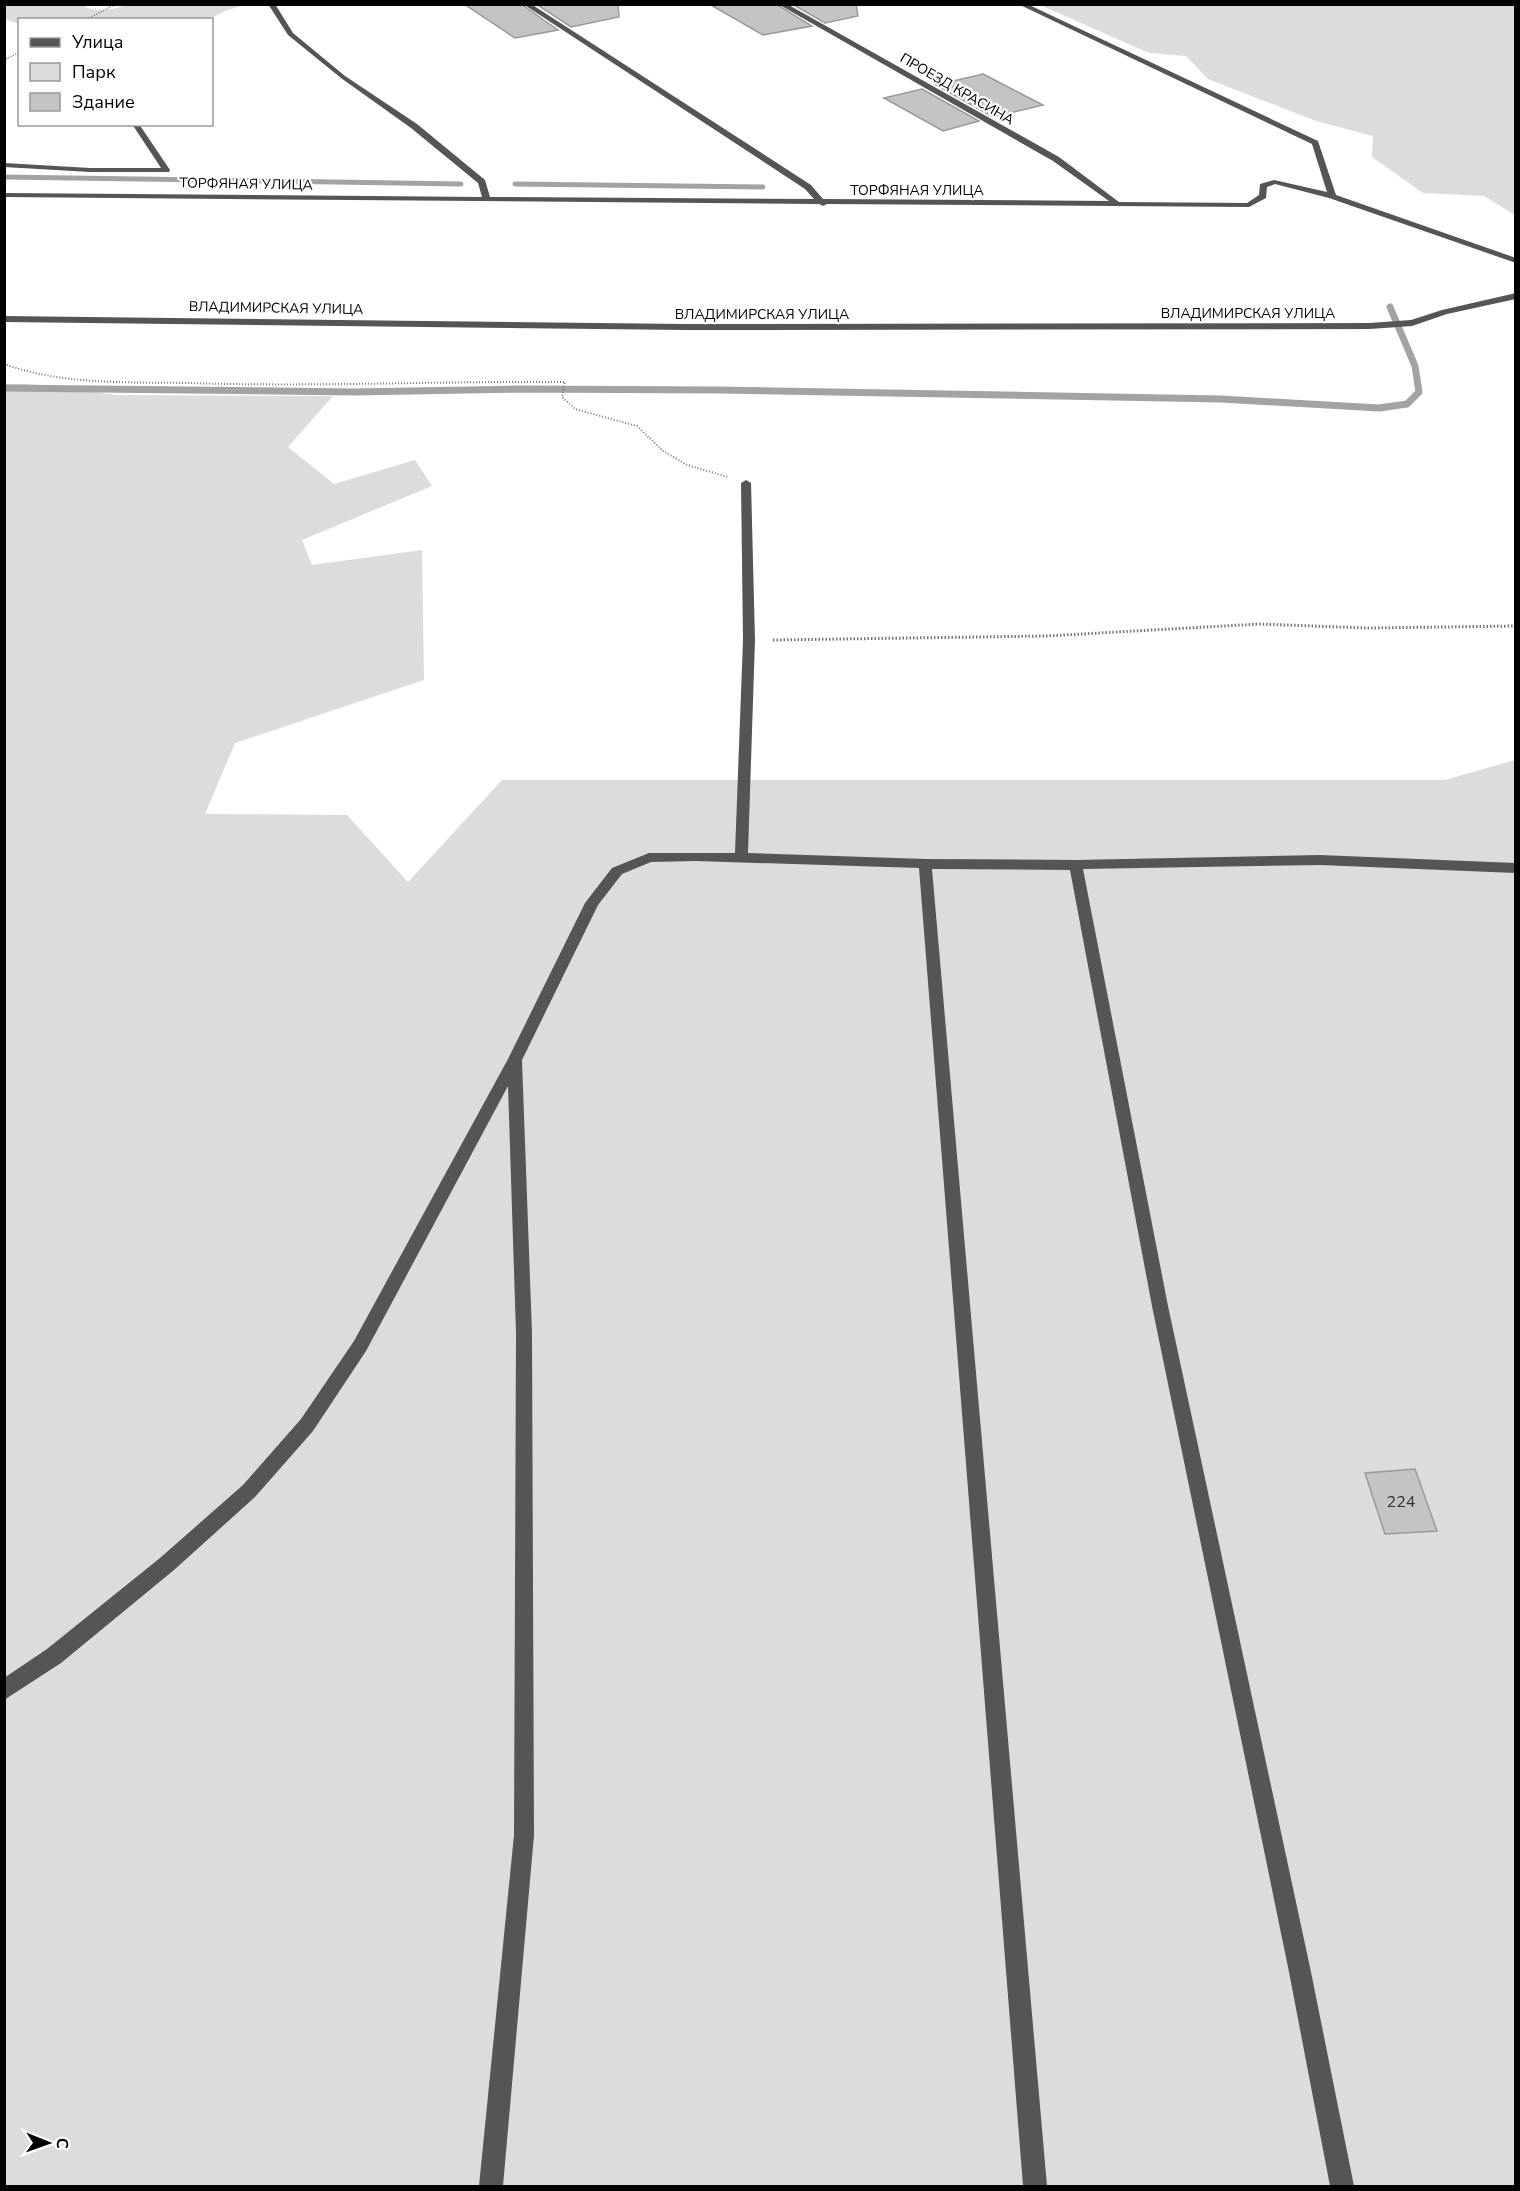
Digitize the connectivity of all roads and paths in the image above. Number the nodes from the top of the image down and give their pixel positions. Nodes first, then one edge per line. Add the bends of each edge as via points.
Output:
1 (116, 4) edge
2 (271, 4) edge
3 (526, 4) edge
4 (781, 4) edge
5 (1021, 4) edge
6 (90, 18) edge
7 (18, 52) edge
8 (4, 60) edge
9 (136, 126) edge
10 (4, 165) edge
11 (4, 195) edge
12 (1332, 196) junction
13 (487, 200) junction
14 (1116, 203) junction
15 (823, 204) junction
16 (1515, 261) edge
17 (1515, 296) edge
18 (4, 319) edge
19 (4, 364) edge
20 (746, 483) joint
21 (1515, 626) edge
22 (749, 640) junction
23 (741, 858) junction
24 (926, 864) junction
25 (1076, 865) junction
26 (1515, 868) edge
27 (515, 1060) junction
28 (4, 1690) edge
29 (491, 2187) edge
30 (1035, 2187) edge
31 (1342, 2187) edge

1 - 6 path
2 - 13 street via 290,34 482,182
3 - 15 street via 808,187
4 - 14 street, ПРОЕЗД КРАСИНА via 1056,159
5 - 12 street via 1315,143
7 - 8 path
9 - 10 street via 166,170
11 - 13 street, ТОРФЯНАЯ УЛИЦА
12 - 14 street, ТОРФЯНАЯ УЛИЦА via 1274,182 1263,186 1263,196 1249,205
12 - 16 street
13 - 15 street, ТОРФЯНАЯ УЛИЦА
14 - 15 street, ТОРФЯНАЯ УЛИЦА
17 - 18 street, ВЛАДИМИРСКАЯ УЛИЦА via 1412,323 1370,326 685,327
19 - 20 path via 46,376 150,382 306,386 565,382 562,397 575,409 637,426 663,451 687,465
20 - 22 street
21 - 22 path via 1367,628 1259,624 1046,636
22 - 23 street
23 - 24 street
23 - 27 street via 649,858 617,871 592,903
24 - 25 street
24 - 30 street
25 - 26 street via 1320,860
25 - 31 street via 1160,1306
27 - 28 street via 360,1346 308,1425 249,1491 167,1564 54,1656
27 - 29 street via 524,1333 524,1835

